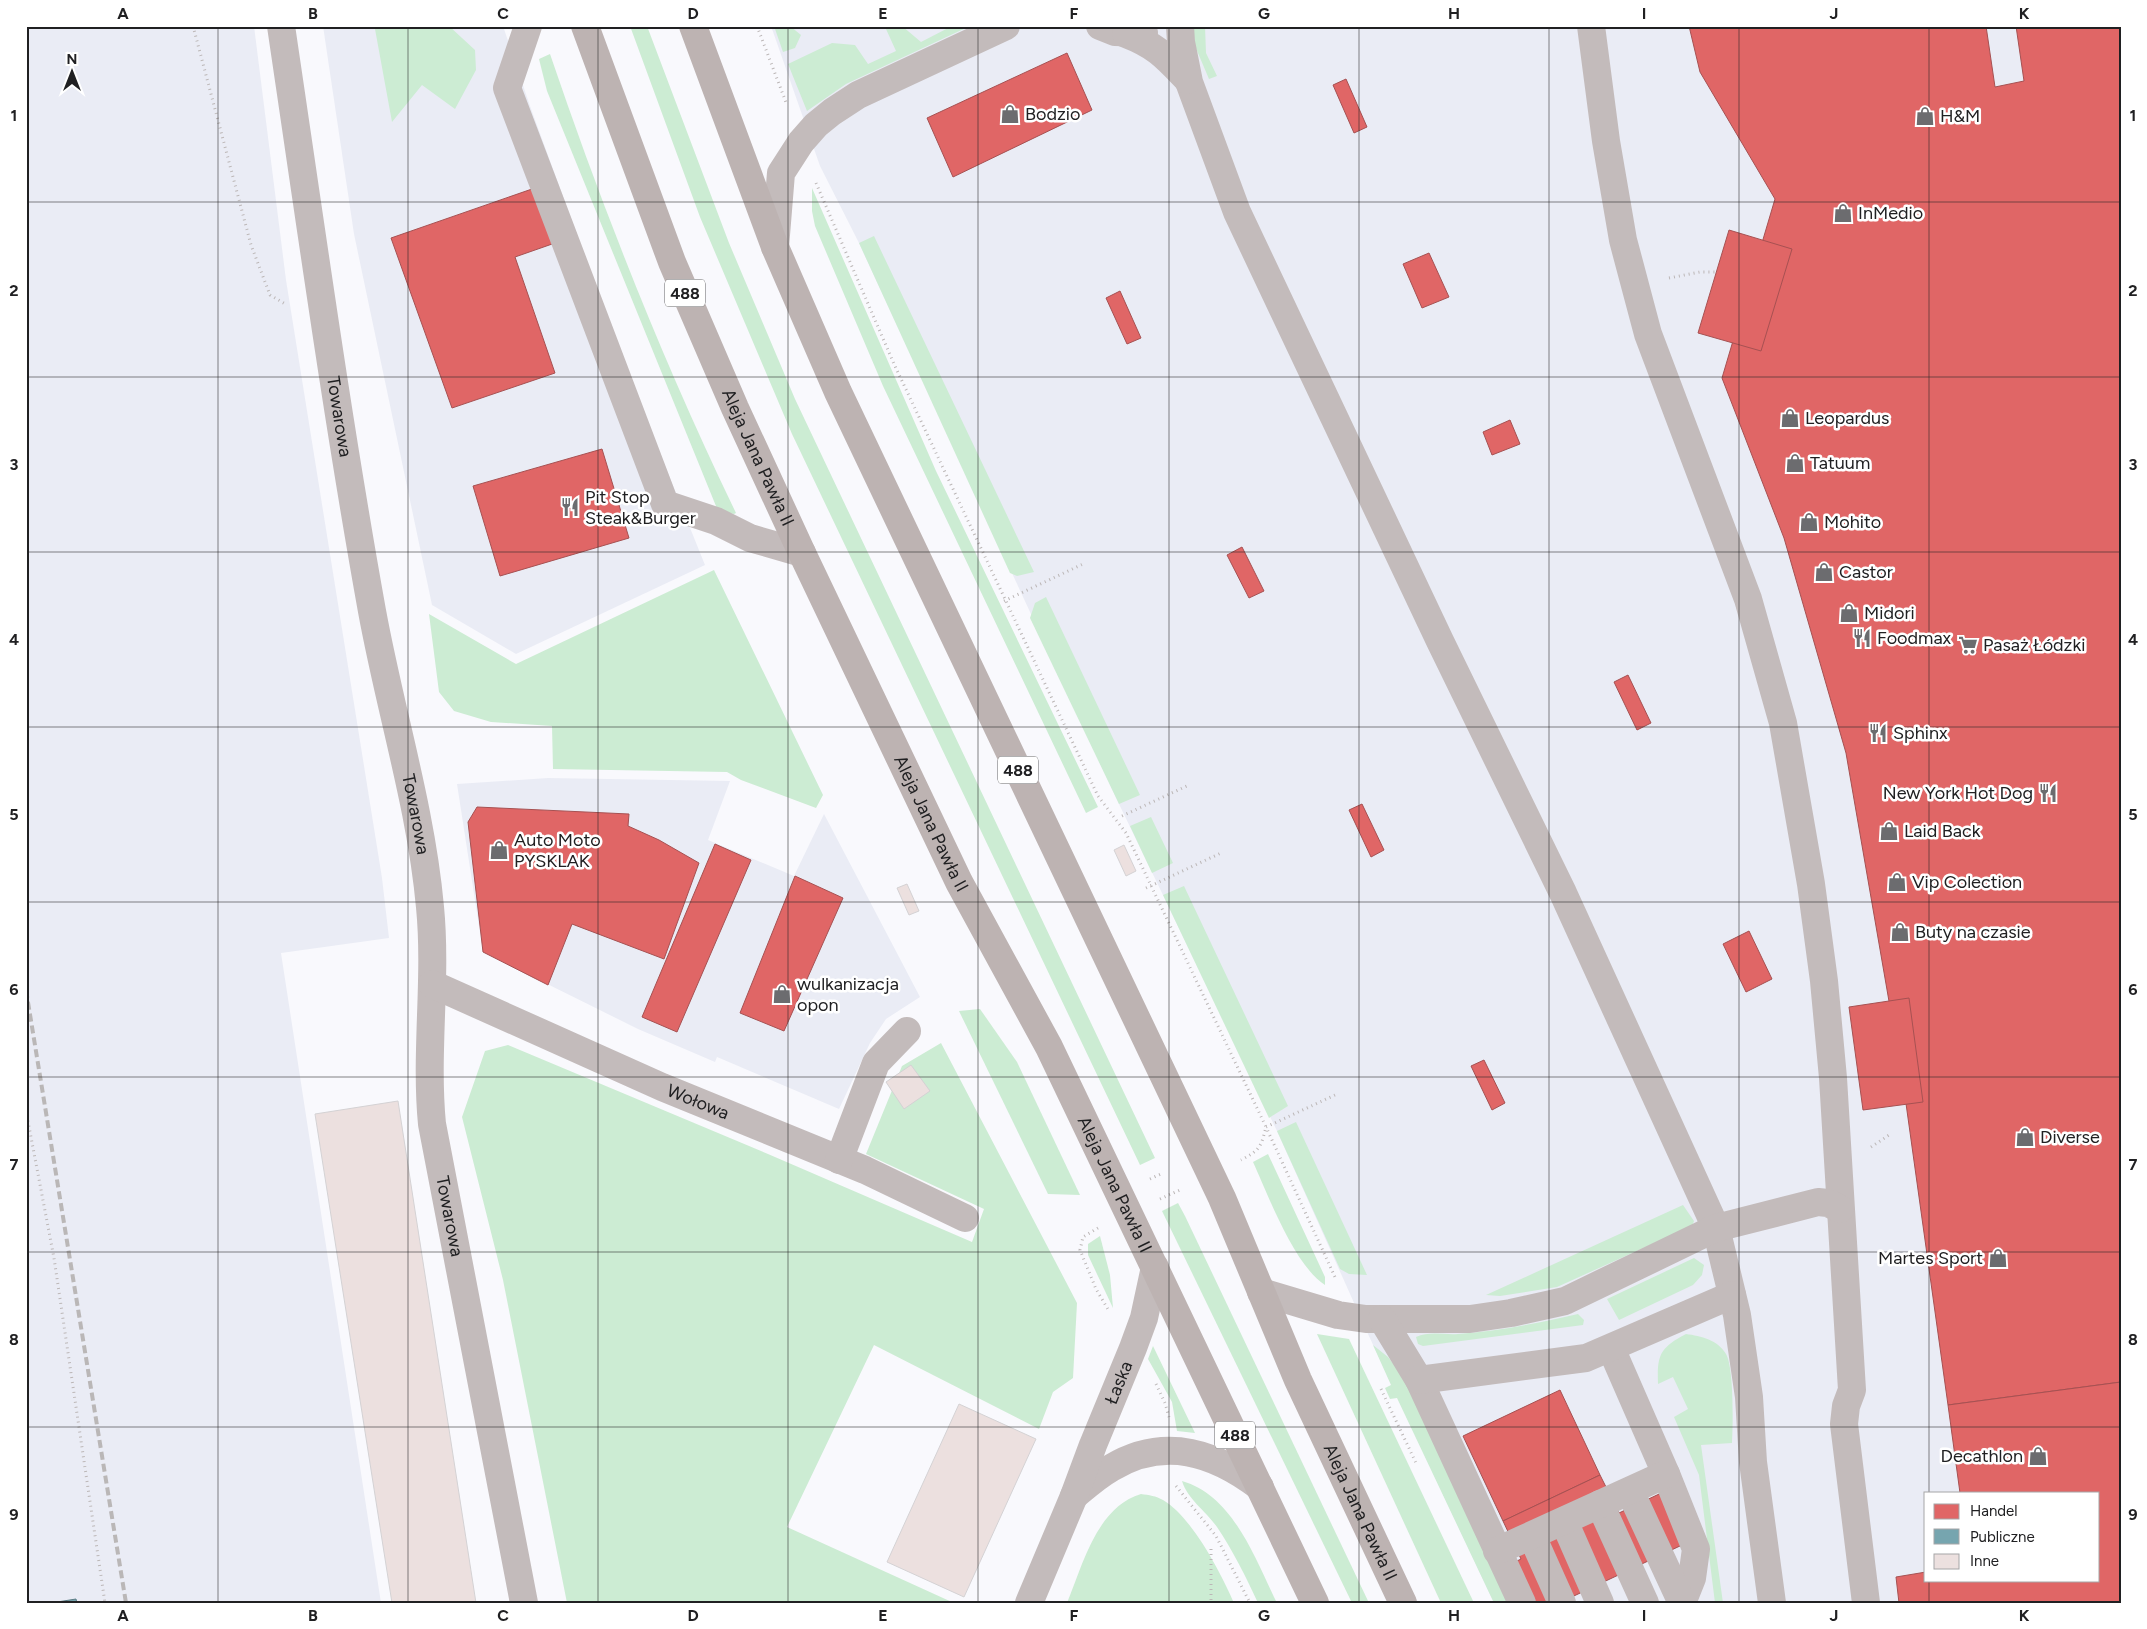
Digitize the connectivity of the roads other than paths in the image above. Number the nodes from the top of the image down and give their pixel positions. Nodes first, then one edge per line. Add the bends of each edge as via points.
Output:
1 (281, 26) edge
2 (528, 26) edge
3 (585, 26) edge
4 (693, 26) edge
5 (1006, 26) edge
6 (1100, 26) edge
7 (1161, 26) edge
8 (1180, 26) edge
9 (1590, 26) edge
10 (1126, 34) junction
11 (1189, 82) junction
12 (776, 247) junction
13 (802, 553) junction
14 (432, 984) junction
15 (907, 1031) dead end
16 (839, 1160) junction
17 (1840, 1209) junction
18 (965, 1218) dead end
19 (1716, 1228) junction
20 (1155, 1267) junction
21 (1261, 1292) junction
22 (1734, 1305) junction
23 (1382, 1319) junction
24 (1611, 1348) junction
25 (1419, 1380) junction
26 (1666, 1474) junction
27 (1260, 1487) junction
28 (1630, 1491) junction
29 (1074, 1496) junction
30 (1600, 1504) junction
31 (1564, 1520) junction
32 (1532, 1536) junction
33 (1497, 1551) junction
34 (524, 1603) edge
35 (1029, 1603) edge
36 (1315, 1603) edge
37 (1403, 1603) edge
38 (1522, 1603) edge
39 (1562, 1603) edge
40 (1600, 1603) edge
41 (1645, 1603) edge
42 (1682, 1603) edge
43 (1772, 1603) edge
44 (1866, 1603) edge

1 - 14 street, Towarowa via 335,396 375,628 411,790 426,878
2 - 13 street via 507,88 665,504 716,521 750,538
3 - 13 main road, Aleja Jana Pawła II / 488 via 672,262
4 - 12 main road, Aleja Jana Pawła II / 488
5 - 12 street via 858,95 816,125 781,173
6 - 10 street
7 - 10 street via 1138,34
8 - 11 street
9 - 17 street via 1623,240 1648,334 1748,599 1783,723 1824,981
10 - 11 street via 1162,52
11 - 19 street via 1237,212 1563,893
12 - 21 main road, Aleja Jana Pawła II / 488 via 838,392 1222,1198
13 - 20 main road, Aleja Jana Pawła II / 488 via 959,882 1049,1047
14 - 16 street, Wołowa via 662,1087
14 - 34 street, Towarowa via 428,1074 432,1124
15 - 16 street via 876,1062
16 - 18 street, Wołowa
17 - 19 street via 1818,1202
17 - 44 street via 1852,1390 1844,1424
19 - 22 street
19 - 23 street via 1565,1301 1470,1319
20 - 27 main road, Aleja Jana Pawła II / 488
20 - 29 street, Łaska via 1141,1326
21 - 23 street via 1338,1316
21 - 37 main road, Aleja Jana Pawła II / 488 via 1298,1380
22 - 24 street
22 - 43 street via 1749,1397 1753,1462
23 - 25 street
24 - 25 street via 1570,1361
24 - 26 street
25 - 33 street
26 - 28 street
26 - 42 street via 1696,1549 1692,1578
27 - 29 street via 1238,1470 1212,1458 1190,1452 1166,1451 1146,1454 1111,1468
27 - 36 main road, Aleja Jana Pawła II / 488
28 - 30 street
28 - 42 street
29 - 35 street, Łaska
30 - 31 street
30 - 41 street
31 - 32 street
31 - 40 street
32 - 33 street
32 - 39 street
33 - 38 street

